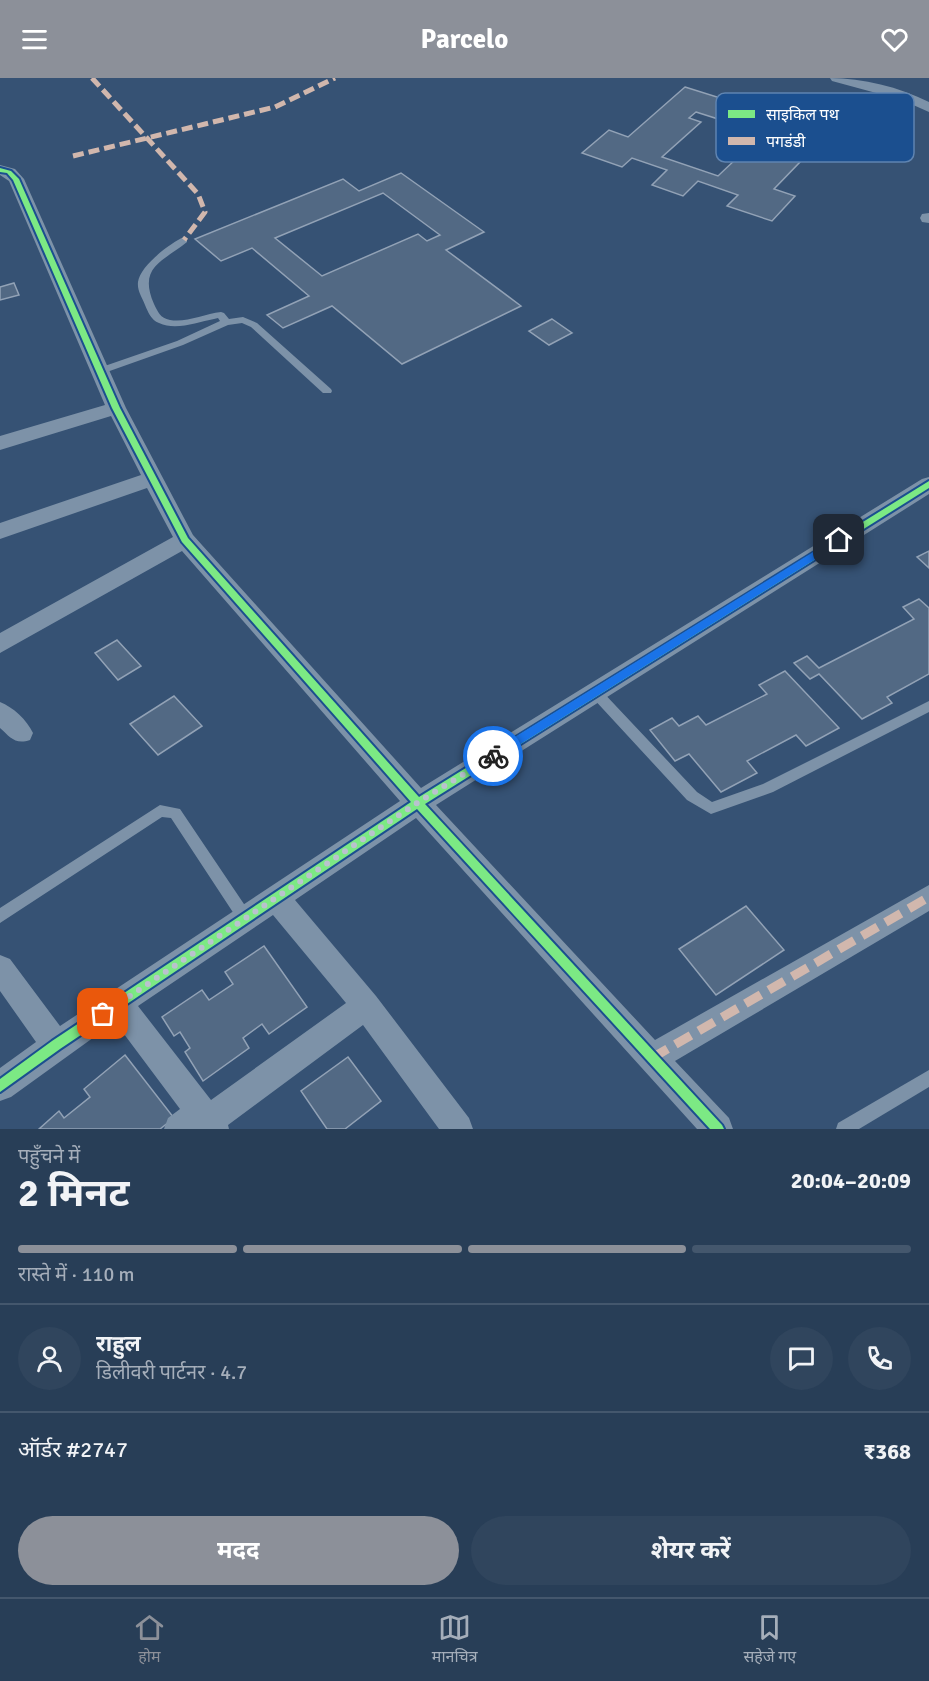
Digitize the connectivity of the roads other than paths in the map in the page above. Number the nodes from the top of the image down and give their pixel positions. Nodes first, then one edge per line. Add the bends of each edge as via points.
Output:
1 (837, 78) edge
2 (892, 93) edge
3 (914, 100) edge
4 (929, 108) edge
5 (0, 170) edge
6 (184, 240) dead end
7 (226, 322) junction
8 (100, 371) junction
9 (327, 390) dead end
10 (116, 408) junction
11 (0, 443) edge
12 (153, 478) junction
13 (929, 484) edge
14 (0, 531) edge
15 (185, 540) junction
16 (0, 644) edge
17 (595, 692) junction
18 (929, 706) edge
19 (0, 712) edge
20 (21, 733) dead end
21 (417, 803) junction
22 (929, 897) edge
23 (276, 898) junction
24 (0, 916) edge
25 (246, 918) junction
26 (0, 968) edge
27 (118, 1003) junction
28 (366, 1006) junction
29 (56, 1045) junction
30 (652, 1058) junction
31 (929, 1078) edge
32 (0, 1086) edge
33 (200, 1123) edge
34 (458, 1129) edge
35 (718, 1129) edge
36 (844, 1129) edge

1 - 2 street
3 - 4 street
5 - 8 street via 16,179
6 - 7 lane via 144,276 142,286 155,316 166,323 221,315
7 - 8 lane
7 - 9 lane via 243,320 254,325
8 - 10 street
10 - 11 street
10 - 12 street
12 - 14 street
12 - 15 street
13 - 17 street
15 - 16 street
15 - 21 street
17 - 18 lane via 692,796 711,808 768,788
17 - 21 street
19 - 20 street
21 - 23 street
21 - 30 street
22 - 30 street
23 - 25 street
23 - 28 street
24 - 25 lane via 160,811 175,813
25 - 27 street
26 - 29 street
27 - 29 street
27 - 33 street
28 - 33 street
28 - 34 street
29 - 32 street
30 - 35 street
31 - 36 lane

